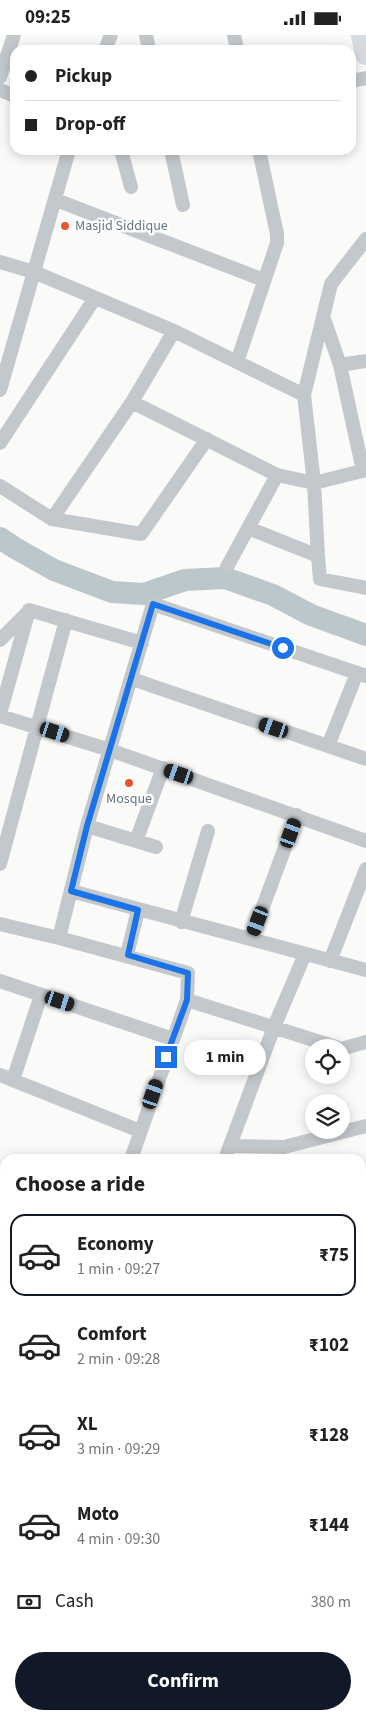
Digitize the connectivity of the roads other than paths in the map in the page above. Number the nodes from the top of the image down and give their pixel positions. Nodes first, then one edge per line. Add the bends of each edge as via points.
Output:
1 (362, 35) edge
2 (10, 47) edge
3 (366, 53) edge
4 (0, 77) edge
5 (68, 155) edge
6 (123, 155) edge
7 (172, 155) edge
8 (260, 155) edge
9 (131, 187) dead end
10 (56, 200) junction
11 (183, 205) dead end
12 (366, 239) edge
13 (0, 263) edge
14 (34, 272) junction
15 (264, 280) junction
16 (95, 298) junction
17 (323, 316) junction
18 (174, 331) junction
19 (366, 361) edge
20 (237, 362) junction
21 (340, 365) junction
22 (0, 389) edge
23 (304, 395) junction
24 (132, 403) junction
25 (207, 439) junction
26 (0, 443) edge
27 (365, 471) edge
28 (277, 475) junction
29 (314, 483) junction
30 (0, 486) edge
31 (52, 519) junction
32 (248, 529) junction
33 (318, 556) junction
34 (227, 567) dead end
35 (366, 588) edge
36 (29, 610) junction
37 (66, 620) junction
38 (0, 640) edge
39 (142, 643) junction
40 (361, 675) edge
41 (132, 679) junction
42 (0, 715) edge
43 (37, 727) junction
44 (328, 746) junction
45 (110, 750) junction
46 (366, 759) edge
47 (163, 768) junction
48 (297, 815) junction
49 (87, 826) junction
50 (208, 831) dead end
51 (136, 841) junction
52 (366, 841) edge
53 (156, 847) dead end
54 (0, 865) edge
55 (366, 869) edge
56 (71, 891) junction
57 (138, 910) junction
58 (181, 922) junction
59 (0, 925) edge
60 (59, 937) junction
61 (251, 939) junction
62 (305, 953) junction
63 (128, 955) junction
64 (330, 961) junction
65 (366, 970) edge
66 (0, 981) edge
67 (41, 995) junction
68 (187, 1000) junction
69 (274, 1027) junction
70 (173, 1039) junction
71 (311, 1039) edge
72 (366, 1043) edge
73 (350, 1047) edge
74 (6, 1078) edge
75 (366, 1126) edge
76 (140, 1131) junction
77 (228, 1152) edge
78 (133, 1154) edge

1 - 3 main road
2 - 4 street
5 - 10 street
6 - 9 street
7 - 11 street
8 - 15 street via 277,234
10 - 14 street
10 - 15 street
12 - 17 street via 331,284
13 - 14 street
14 - 16 street
14 - 22 street
15 - 20 street
16 - 18 street
16 - 26 street
17 - 21 street
17 - 23 street
18 - 20 street
18 - 24 street
19 - 21 street
20 - 23 street
21 - 27 street
23 - 29 street
24 - 25 street
24 - 31 street
25 - 28 street
25 - 31 street via 141,534
27 - 29 street
28 - 29 street
28 - 32 street
29 - 33 street
30 - 31 street
32 - 33 street
32 - 34 street
33 - 35 street via 320,579
36 - 37 street
36 - 38 street
36 - 42 street
37 - 39 street
37 - 43 street
39 - 40 street via 153,604
39 - 41 street
40 - 44 street
41 - 44 street
41 - 45 street
42 - 43 street
43 - 45 street
43 - 54 street
44 - 46 street
45 - 47 street
45 - 49 street
47 - 48 street
47 - 51 street
48 - 52 street
48 - 61 street
49 - 51 street
49 - 56 street
50 - 58 street
51 - 53 street
55 - 64 street
56 - 57 street
56 - 60 street
57 - 58 street
57 - 63 street
58 - 61 street
59 - 60 street
60 - 63 street
61 - 62 street
62 - 64 street
62 - 69 street
63 - 68 street via 188,973
64 - 65 street
66 - 67 street
67 - 70 street
67 - 74 street
68 - 69 street
68 - 70 street
69 - 71 street
69 - 77 street
70 - 76 street
72 - 73 street
74 - 76 street
75 - 77 street via 284,1147
76 - 78 street

